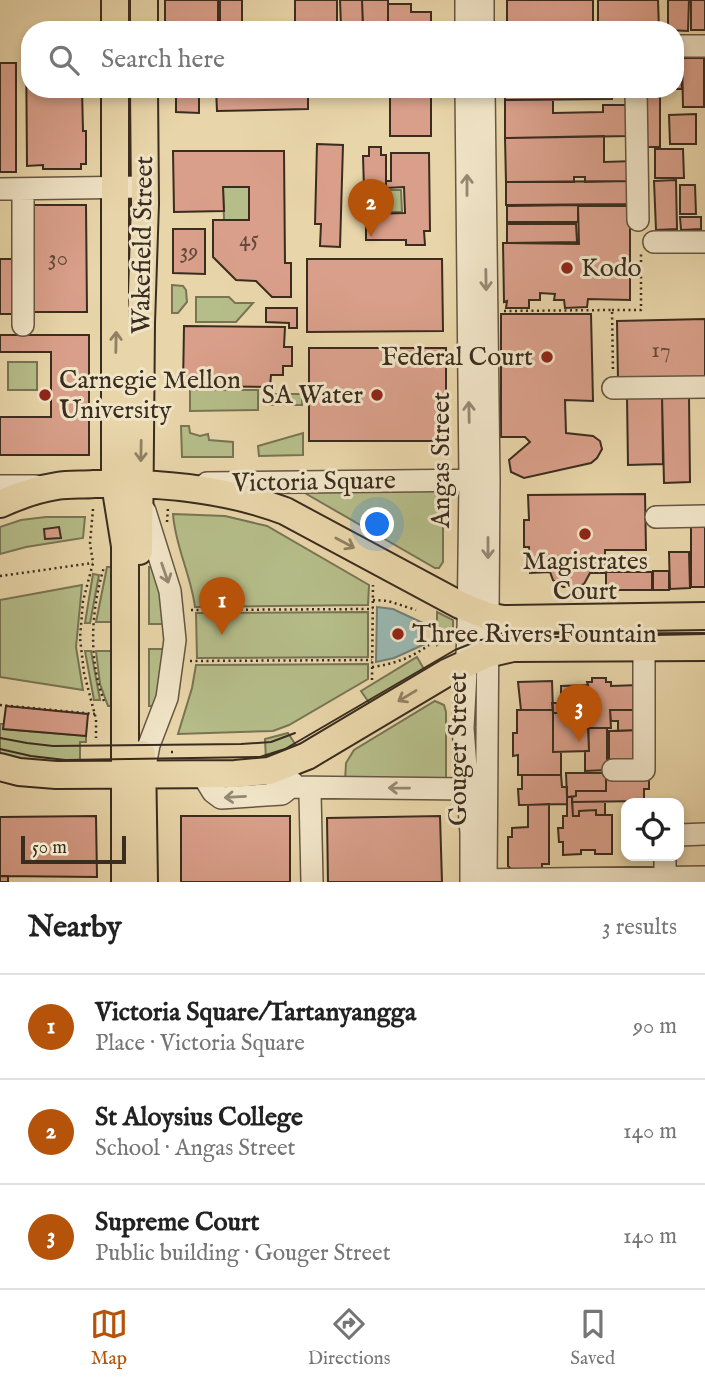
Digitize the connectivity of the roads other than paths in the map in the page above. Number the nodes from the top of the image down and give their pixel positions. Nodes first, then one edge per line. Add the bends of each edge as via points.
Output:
1 (115, 0) edge
2 (144, 0) edge
3 (466, 0) edge
4 (483, 0) edge
5 (115, 21) edge
6 (144, 21) edge
7 (466, 21) edge
8 (483, 21) edge
9 (705, 46) edge
10 (684, 47) edge
11 (116, 98) edge
12 (144, 98) edge
13 (466, 98) edge
14 (484, 98) edge
15 (636, 98) edge
16 (116, 187) junction
17 (145, 187) junction
18 (23, 189) junction
19 (0, 190) edge
20 (638, 220) dead end
21 (654, 242) road end
22 (705, 242) edge
23 (23, 325) dead end
24 (705, 387) edge
25 (613, 388) road end
26 (479, 480) junction
27 (127, 484) junction
28 (0, 486) edge
29 (58, 486) junction
30 (0, 503) edge
31 (705, 516) edge
32 (656, 517) dead end
33 (478, 612) junction
34 (705, 616) edge
35 (705, 647) edge
36 (644, 648) junction
37 (477, 658) junction
38 (486, 749) junction
39 (0, 767) edge
40 (613, 770) dead end
41 (134, 775) junction
42 (279, 779) junction
43 (467, 789) junction
44 (310, 793) dead end
45 (705, 834) edge
46 (684, 835) edge
47 (666, 861) edge
48 (675, 861) edge
49 (705, 877) edge
50 (671, 878) junction
51 (626, 880) edge
52 (478, 881) edge
53 (125, 882) edge
54 (145, 882) edge
55 (312, 882) edge

1 - 5 main road
2 - 6 main road
3 - 7 street
4 - 8 street
9 - 10 street
11 - 16 main road, Wakefield Street
12 - 17 main road, Wakefield Street
26 -> 13 street, Angas Street
14 -> 26 street, Angas Street via 486,312
15 - 20 street
16 - 17 street
16 - 18 street
27 -> 16 main road, Wakefield Street
17 -> 27 main road, Wakefield Street
18 - 19 street
18 - 23 street
21 - 22 street
24 - 25 street
26 - 27 street, Victoria Square
26 - 33 street, Angas Street
27 - 29 main road, Victoria Square
27 -> 33 main road, Victoria Square via 261,502
27 - 41 main road
27 -> 41 street via 149,528 170,591 175,631 170,685
28 - 29 street, Victoria Square
29 - 30 main road, Victoria Square
31 - 32 street
33 - 34 main road via 503,618
33 - 37 street, Angas Street
35 - 36 main road
36 - 37 main road via 504,649
36 - 40 street via 644,770
37 - 38 street, Gouger Street
37 -> 42 main road via 307,756
37 - 43 street, Gouger Street via 463,728
38 - 43 street via 482,766
38 - 52 street, Gouger Street
39 - 41 main road via 38,774
42 -> 41 main road
41 - 53 main road
41 - 54 main road
43 -> 42 street
43 - 52 street, Gouger Street
44 - 55 street
45 - 46 street
47 - 50 street
48 - 50 street
49 - 50 street
50 - 51 street
51 - 52 street

